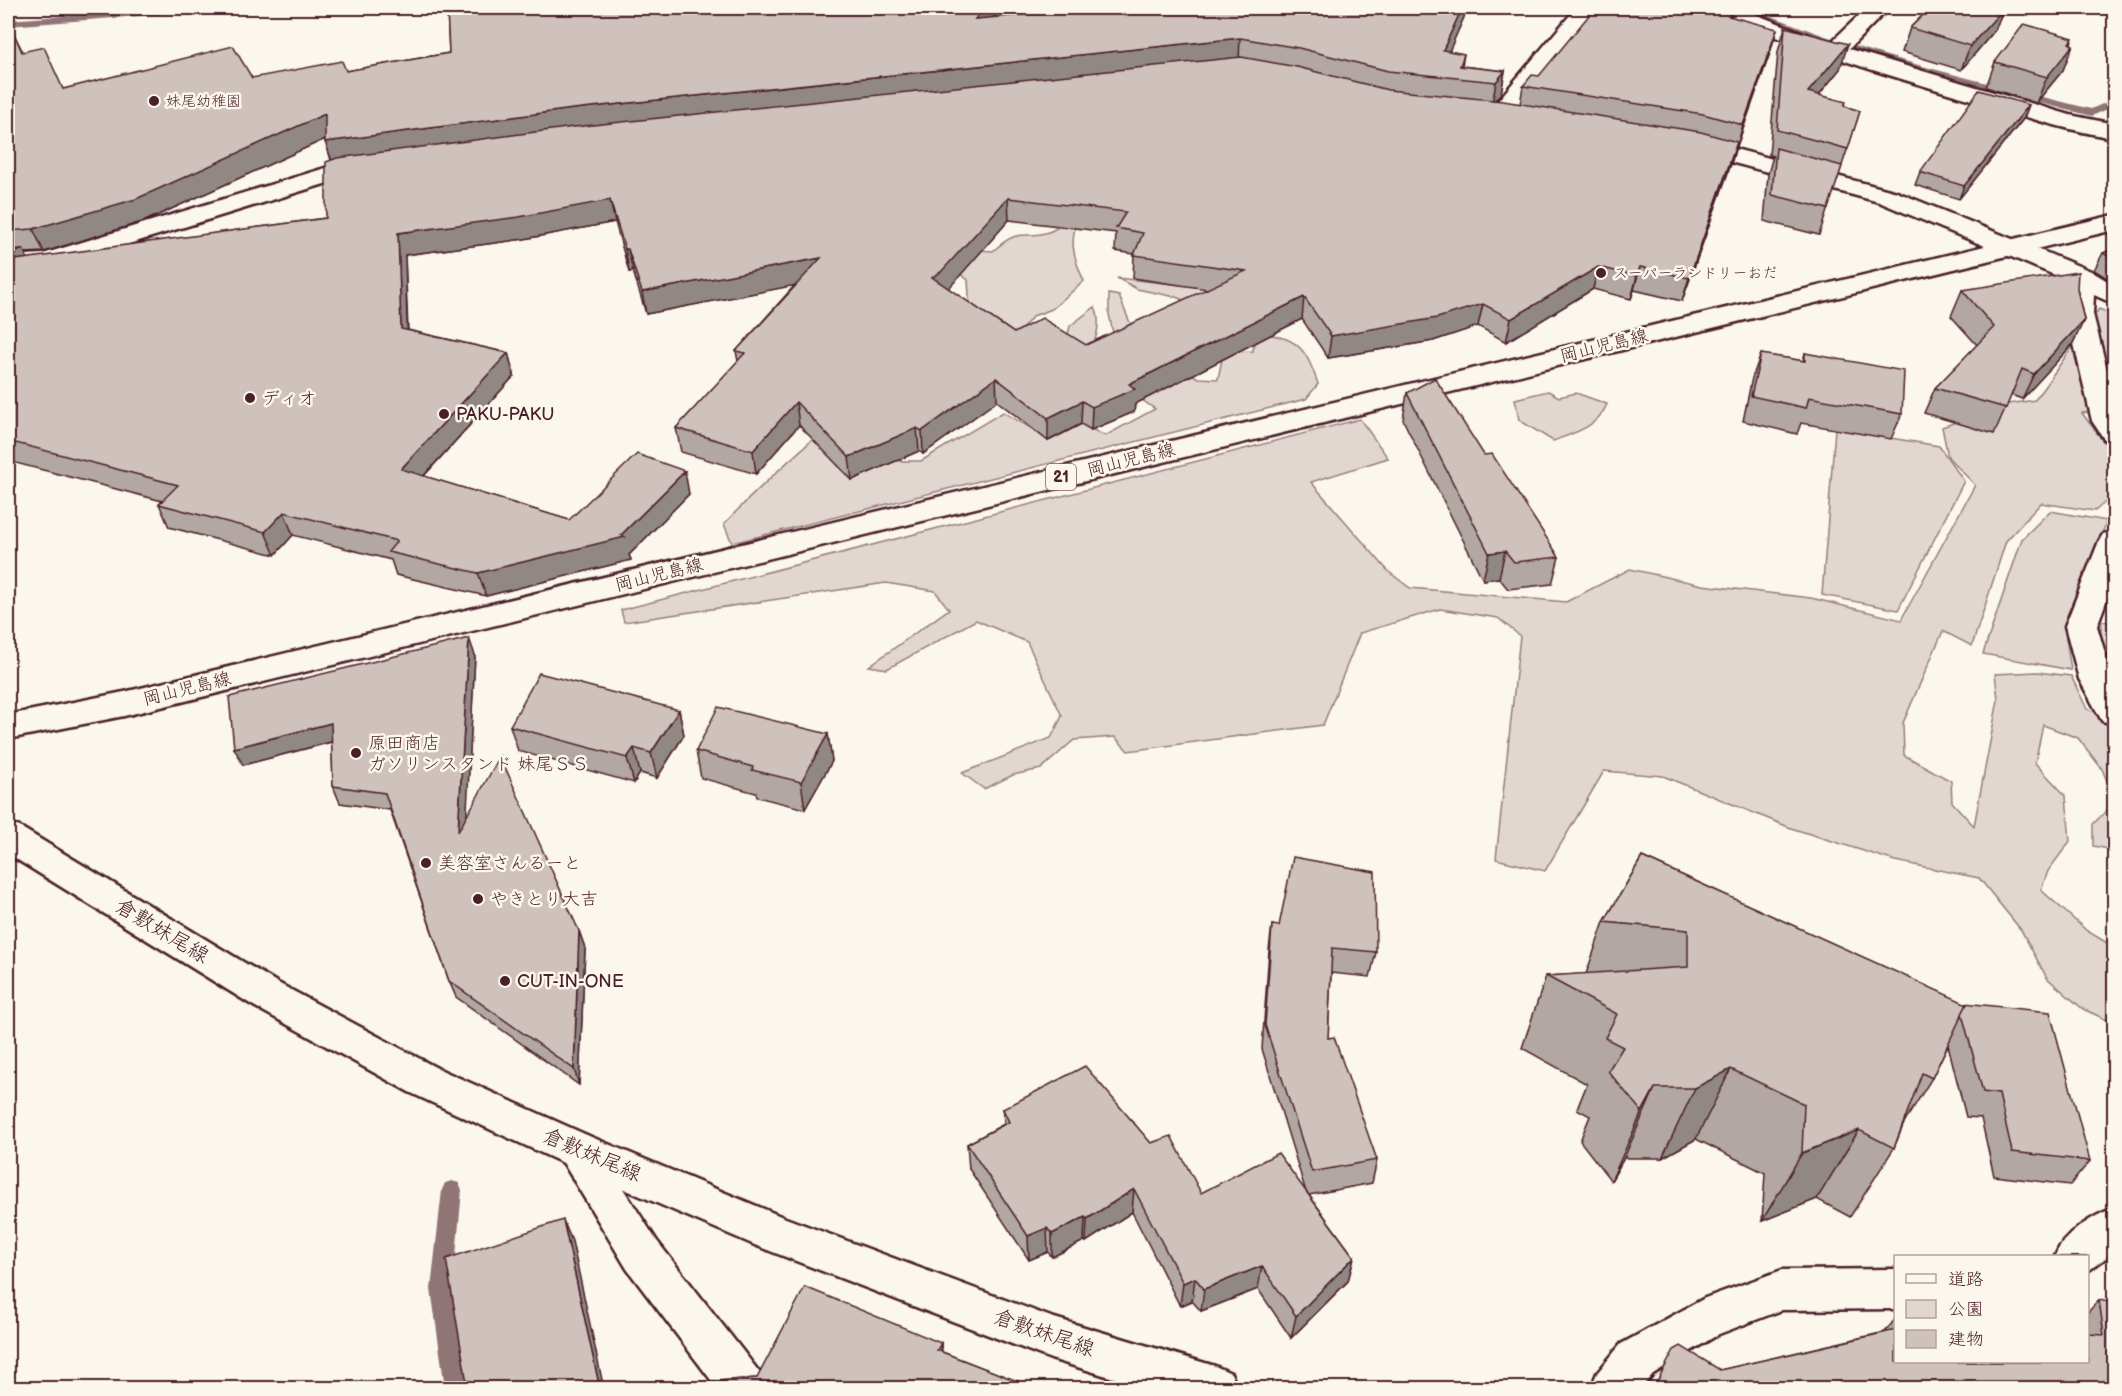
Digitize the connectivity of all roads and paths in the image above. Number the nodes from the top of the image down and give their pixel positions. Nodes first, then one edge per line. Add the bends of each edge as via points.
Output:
1 (1584, 8) edge
2 (1722, 8) edge
3 (1879, 8) edge
4 (1839, 47) junction
5 (1499, 114) edge
6 (2115, 131) edge
7 (1662, 140) edge
8 (388, 165) edge
9 (2115, 223) edge
10 (2014, 247) junction
11 (8, 264) edge
12 (2082, 277) junction
13 (2115, 296) edge
14 (2115, 433) edge
15 (2115, 541) edge
16 (2115, 712) edge
17 (8, 727) edge
18 (8, 837) edge
19 (575, 1149) junction
20 (2115, 1227) edge
21 (2079, 1255) edge
22 (1894, 1289) edge
23 (744, 1389) edge
24 (1215, 1389) edge
25 (1613, 1389) edge

1 - 5 main road
2 - 4 main road via 1794,38
3 - 4 main road
4 - 6 main road via 2066,121
7 - 10 main road via 1696,145 1888,197
8 - 11 main road via 341,171 45,262
9 - 10 main road, 岡山児島線 / 21
10 - 12 main road
10 - 17 main road, 岡山児島線 / 21 via 124,704
12 - 13 main road
12 - 14 main road via 2080,314 2106,421
15 - 16 main road via 2081,626 2095,679
18 - 19 main road, 倉敷妹尾線 via 265,993 403,1070
19 - 23 main road via 642,1254
19 - 24 main road, 倉敷妹尾線 via 772,1232 1051,1338
20 - 21 main road
22 - 25 main road via 1782,1290 1705,1319 1637,1359

